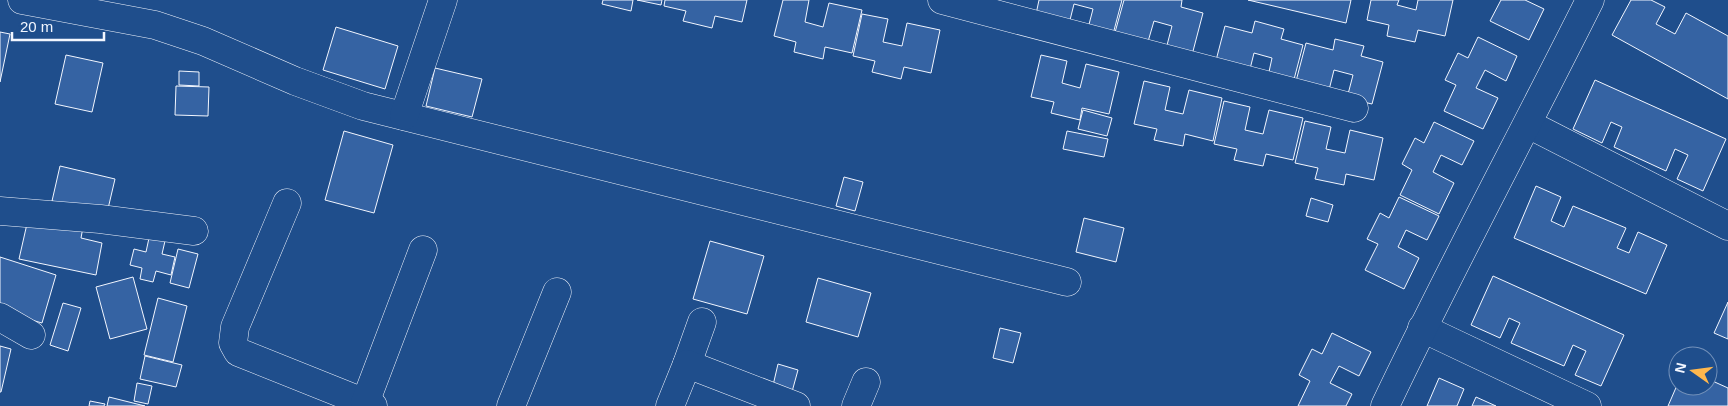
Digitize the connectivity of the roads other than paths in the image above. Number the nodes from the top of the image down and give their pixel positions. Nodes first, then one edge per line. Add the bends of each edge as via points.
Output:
1 (22, 0) edge
2 (443, 0) edge
3 (942, 0) edge
4 (1590, 0) edge
5 (1006, 8) edge
6 (1354, 108) dead end
7 (404, 116) junction
8 (1528, 124) junction
9 (287, 203) dead end
10 (0, 211) edge
11 (1728, 226) edge
12 (194, 231) dead end
13 (423, 250) dead end
14 (1067, 282) dead end
15 (557, 292) dead end
16 (0, 317) edge
17 (702, 322) dead end
18 (1422, 328) junction
19 (31, 335) dead end
20 (687, 364) junction
21 (369, 404) edge
22 (511, 406) edge
23 (670, 406) edge
24 (796, 406) edge
25 (1385, 406) edge
26 (1587, 406) edge

1 - 7 street via 155,25 203,41 363,106
2 - 7 street
3 - 5 street
4 - 8 street
5 - 6 street
7 - 14 street
8 - 11 street
8 - 18 street
9 - 21 street via 235,327 233,343 238,352
10 - 12 street
13 - 21 street
15 - 22 street
16 - 19 street
17 - 20 street
18 - 25 street
18 - 26 street
20 - 23 street
20 - 24 street

